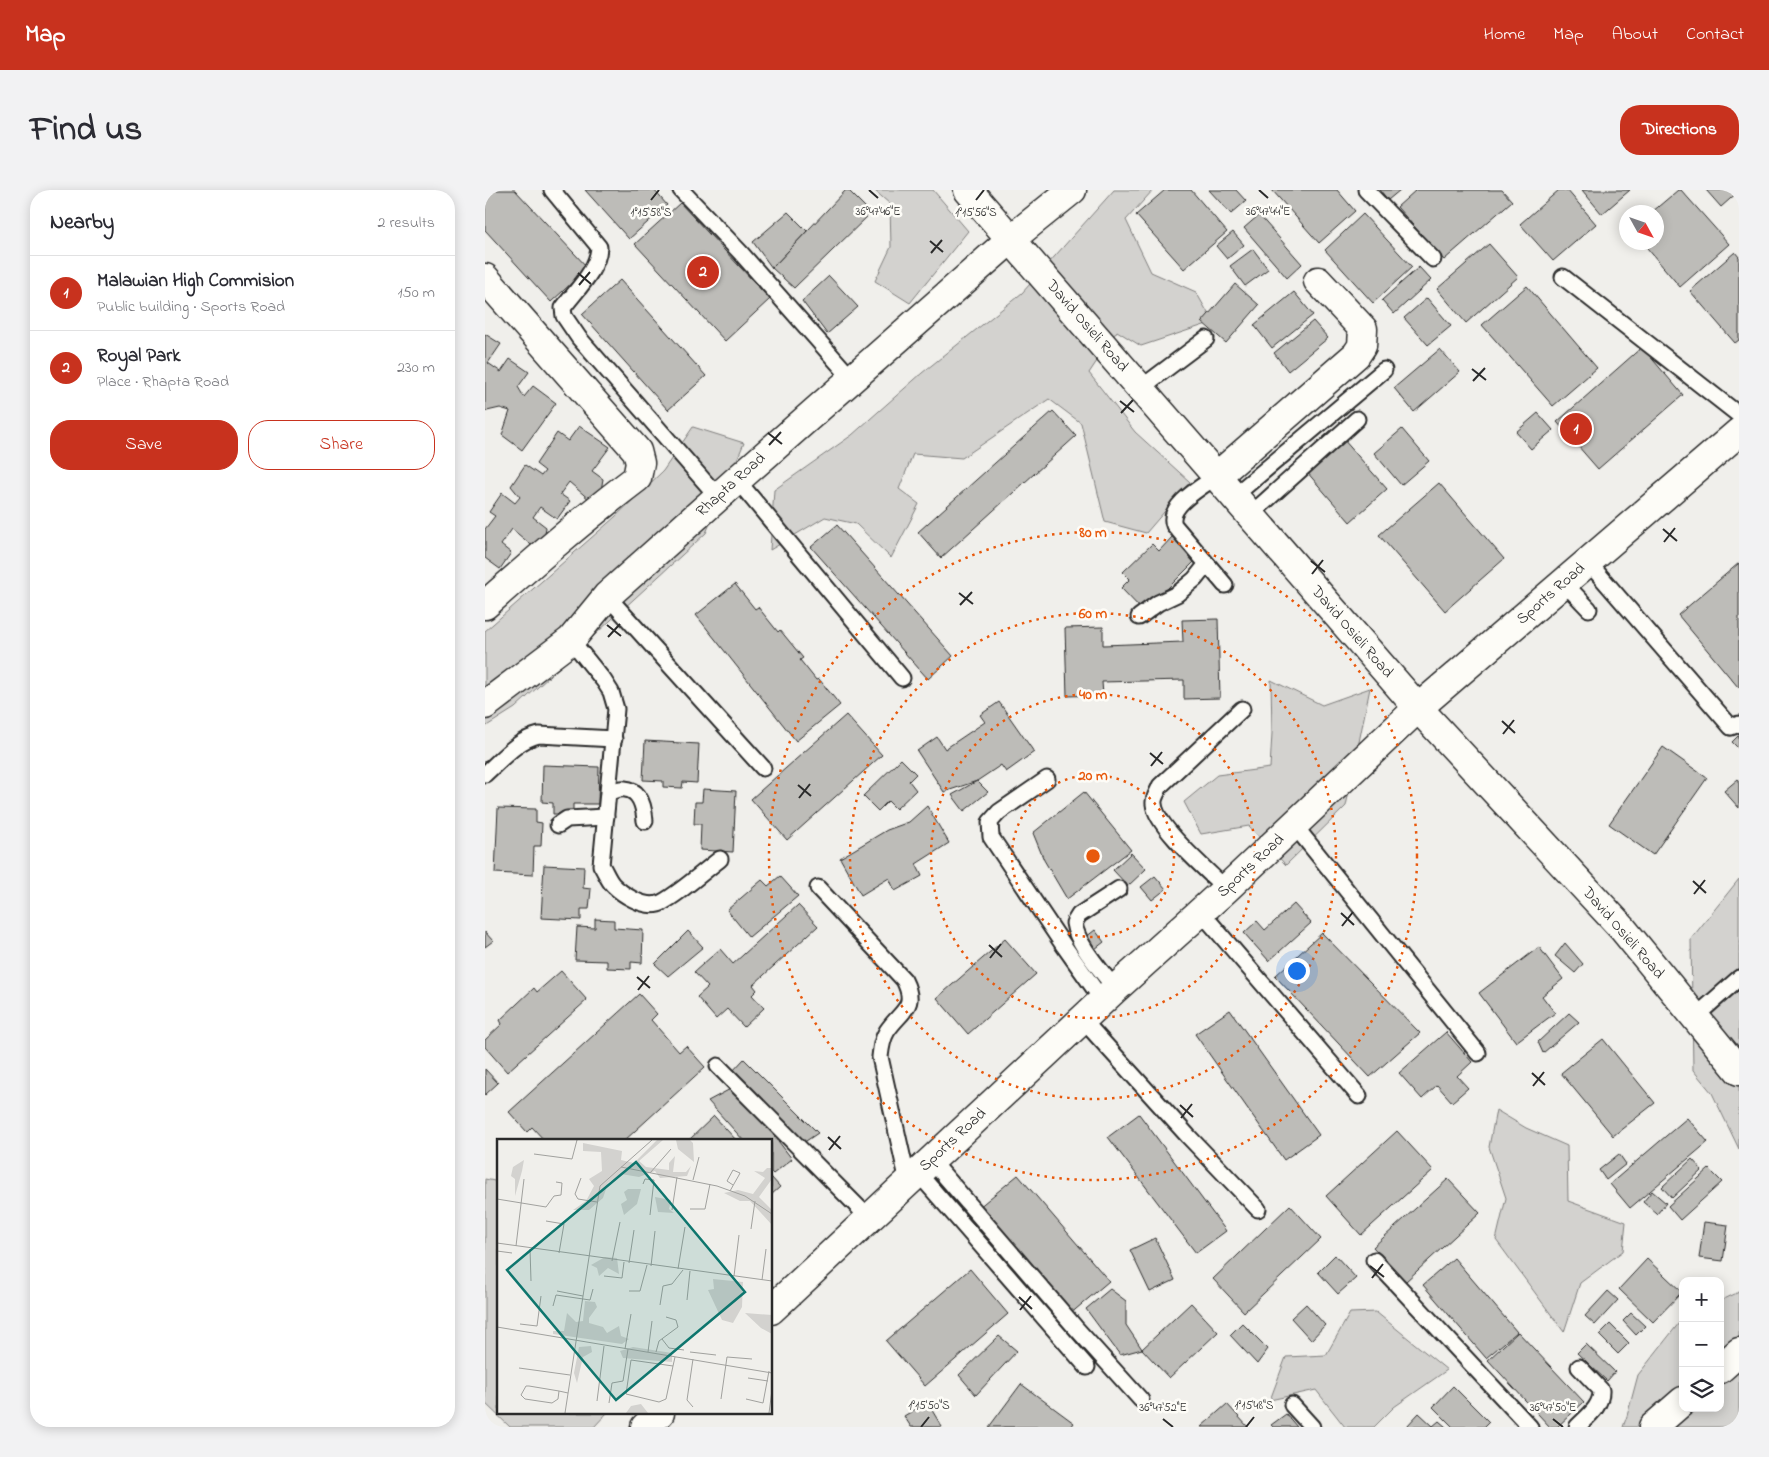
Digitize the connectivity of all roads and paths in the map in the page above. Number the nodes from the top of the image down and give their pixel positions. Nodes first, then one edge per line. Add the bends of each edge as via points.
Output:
1 (552, 190) edge
2 (681, 190) edge
3 (968, 190) edge
4 (1072, 190) edge
5 (1366, 190) edge
6 (1011, 239) junction
7 (1433, 259) dead end
8 (1563, 277) dead end
9 (485, 278) edge
10 (1318, 282) dead end
11 (1206, 339) dead end
12 (1384, 370) dead end
13 (852, 379) junction
14 (1141, 388) junction
15 (1739, 415) edge
16 (1357, 419) dead end
17 (1739, 432) edge
18 (727, 489) junction
19 (1234, 496) junction
20 (1588, 562) junction
21 (1207, 564) junction
22 (1564, 583) junction
23 (1225, 585) dead end
24 (607, 596) junction
25 (485, 605) edge
26 (1589, 609) dead end
27 (1139, 617) dead end
28 (571, 640) junction
29 (902, 678) dead end
30 (485, 705) edge
31 (1418, 708) junction
32 (1242, 709) dead end
33 (1739, 724) edge
34 (614, 739) junction
35 (763, 768) dead end
36 (485, 774) edge
37 (1047, 779) dead end
38 (609, 792) junction
39 (606, 817) junction
40 (645, 821) dead end
41 (558, 825) dead end
42 (1294, 825) junction
43 (720, 859) dead end
44 (818, 888) dead end
45 (1119, 889) dead end
46 (1227, 889) junction
47 (1201, 912) junction
48 (1739, 978) edge
49 (1109, 995) junction
50 (1695, 1017) junction
51 (1082, 1020) junction
52 (1478, 1053) dead end
53 (718, 1066) dead end
54 (1739, 1070) edge
55 (1359, 1096) dead end
56 (919, 1172) junction
57 (1258, 1209) dead end
58 (869, 1218) junction
59 (1374, 1260) dead end
60 (773, 1308) edge
61 (1739, 1352) edge
62 (1087, 1367) dead end
63 (1579, 1367) dead end
64 (1722, 1367) edge
65 (1141, 1400) dead end
66 (1679, 1404) edge
67 (1292, 1405) dead end
68 (659, 1414) edge
69 (1579, 1426) edge
70 (645, 1427) edge
71 (1312, 1427) edge
72 (1530, 1427) edge
73 (1653, 1427) edge

1 - 18 lane via 599,247 599,258 563,308 564,316 579,338
2 - 13 lane
3 - 6 street, David Osieli Road
4 - 6 street, Rhapta Road
5 - 7 lane
6 - 13 street, Rhapta Road
6 - 14 street, David Osieli Road
8 - 15 lane
9 - 25 street via 637,451 640,463 637,478 549,548
10 - 19 street via 1363,329 1362,346
11 - 14 lane
12 - 19 lane
13 - 18 street, Rhapta Road
14 - 19 street, David Osieli Road
16 - 19 lane
17 - 20 street, Sports Road
18 - 24 street, Rhapta Road
18 - 29 lane
19 - 21 lane via 1179,505 1173,513 1174,525
19 - 31 street, David Osieli Road
20 - 22 street, Sports Road
20 - 33 lane via 1731,727
21 - 23 lane
21 - 27 lane via 1177,594
22 - 26 lane
22 - 31 street, Sports Road
24 - 28 street, Rhapta Road
24 - 35 lane
28 - 30 street, Rhapta Road
28 - 34 lane via 611,692 616,709
31 - 42 street, Sports Road
31 - 50 street, David Osieli Road via 1623,929
32 - 46 lane via 1160,786 1153,801 1156,814 1167,829
34 - 36 lane via 531,737
34 - 38 lane
37 - 49 lane via 999,812 990,822 991,837 1064,946
38 - 39 lane
38 - 40 lane via 633,791 643,804
39 - 41 lane via 567,819
39 - 43 lane via 601,865 612,884 639,902 652,905 665,902
42 - 46 street, Sports Road
42 - 52 lane
44 - 56 lane via 904,980 910,991 909,1006 887,1032 880,1057
45 - 49 lane via 1079,915 1074,924 1075,932
46 - 47 street, Sports Road
47 - 49 street, Sports Road
47 - 55 lane
48 - 50 lane
49 - 51 street, Sports Road
50 - 54 street, David Osieli Road
51 - 56 street, Sports Road
51 - 57 lane
53 - 58 lane
56 - 58 street, Sports Road
56 - 62 lane
56 - 65 lane via 1075,1327
58 - 60 street, Sports Road
59 - 72 lane
61 - 64 street
63 - 69 lane via 1601,1390 1601,1397 1599,1404
66 - 73 street
67 - 71 lane
68 - 70 street

